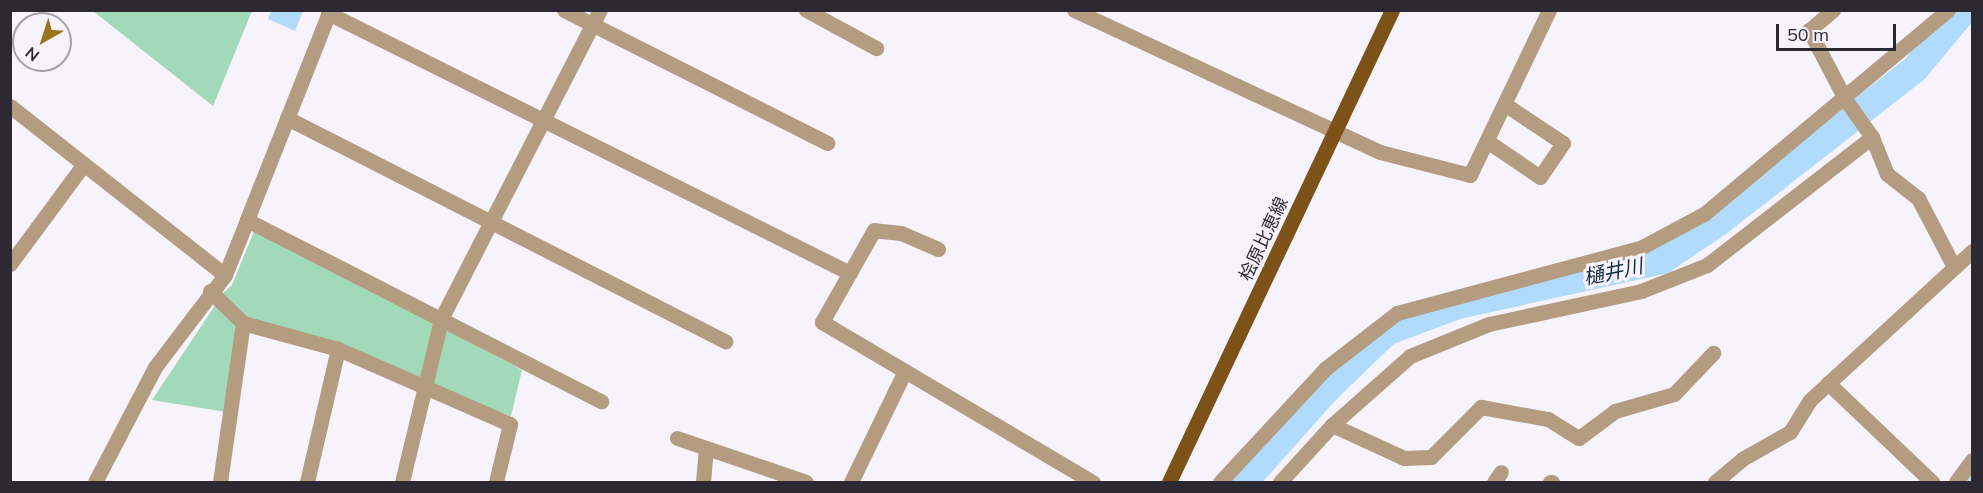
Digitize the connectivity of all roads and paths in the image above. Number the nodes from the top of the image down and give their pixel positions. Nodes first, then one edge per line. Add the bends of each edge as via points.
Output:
1 (564, 10) edge
2 (600, 10) edge
3 (806, 10) edge
4 (1074, 10) edge
5 (1392, 10) edge
6 (1549, 10) edge
7 (1833, 10) edge
8 (329, 12) edge
9 (1945, 12) edge
10 (592, 25) junction
11 (876, 48) dead end
12 (1847, 103) junction
13 (1506, 105) junction
14 (10, 106) edge
15 (287, 118) junction
16 (544, 121) junction
17 (1336, 132) junction
18 (1870, 133) junction
19 (1487, 141) junction
20 (827, 142) dead end
21 (84, 164) junction
22 (247, 220) junction
23 (493, 220) junction
24 (938, 249) dead end
25 (1972, 252) edge
26 (10, 264) edge
27 (1954, 267) junction
28 (850, 273) junction
29 (225, 275) junction
30 (210, 291) junction
31 (441, 319) junction
32 (243, 323) junction
33 (725, 341) dead end
34 (338, 349) junction
35 (1713, 352) dead end
36 (905, 371) junction
37 (1828, 383) junction
38 (424, 387) junction
39 (601, 401) dead end
40 (1332, 425) junction
41 (677, 438) dead end
42 (706, 448) junction
43 (1972, 460) edge
44 (97, 482) edge
45 (220, 483) edge
46 (307, 483) edge
47 (402, 483) edge
48 (496, 483) edge
49 (703, 483) edge
50 (806, 483) edge
51 (851, 483) edge
52 (1093, 483) edge
53 (1169, 483) edge
54 (1220, 483) edge
55 (1280, 483) edge
56 (1715, 483) edge
57 (1932, 483) edge
58 (1956, 483) edge

1 - 10 street
2 - 10 street
3 - 11 street
4 - 17 street
5 - 17 main road, 桧原比恵線
6 - 13 street
7 - 12 street via 1809,30
8 - 15 street
8 - 16 street
9 - 12 street
10 - 16 street
10 - 20 street
12 - 18 street
12 - 54 street via 1704,214 1640,248 1397,314 1326,368
13 - 19 street
13 - 19 street via 1563,143 1540,177
14 - 21 street
15 - 22 street
15 - 23 street
16 - 23 street
16 - 28 street
17 - 19 street via 1380,152 1470,175
17 - 53 main road, 桧原比恵線
18 - 27 street via 1887,174 1918,198
18 - 40 street via 1707,265 1641,291 1489,324 1410,356
21 - 26 street
21 - 29 street
22 - 29 street
22 - 31 street
23 - 31 street
23 - 33 street
24 - 28 street via 901,233 874,230
25 - 27 street
27 - 37 street
28 - 36 street via 822,322
29 - 30 street
30 - 32 street
30 - 44 street via 155,367
31 - 38 street
31 - 39 street
32 - 34 street
32 - 45 street
34 - 38 street
34 - 46 street
35 - 40 street via 1674,394 1616,411 1579,438 1548,419 1481,407 1431,458 1404,458
36 - 51 street
36 - 52 street
37 - 56 street via 1809,401 1790,432 1742,459
37 - 57 street
38 - 47 street
38 - 48 street via 510,424
40 - 55 street
41 - 42 street
42 - 49 street
42 - 50 street
43 - 58 street

